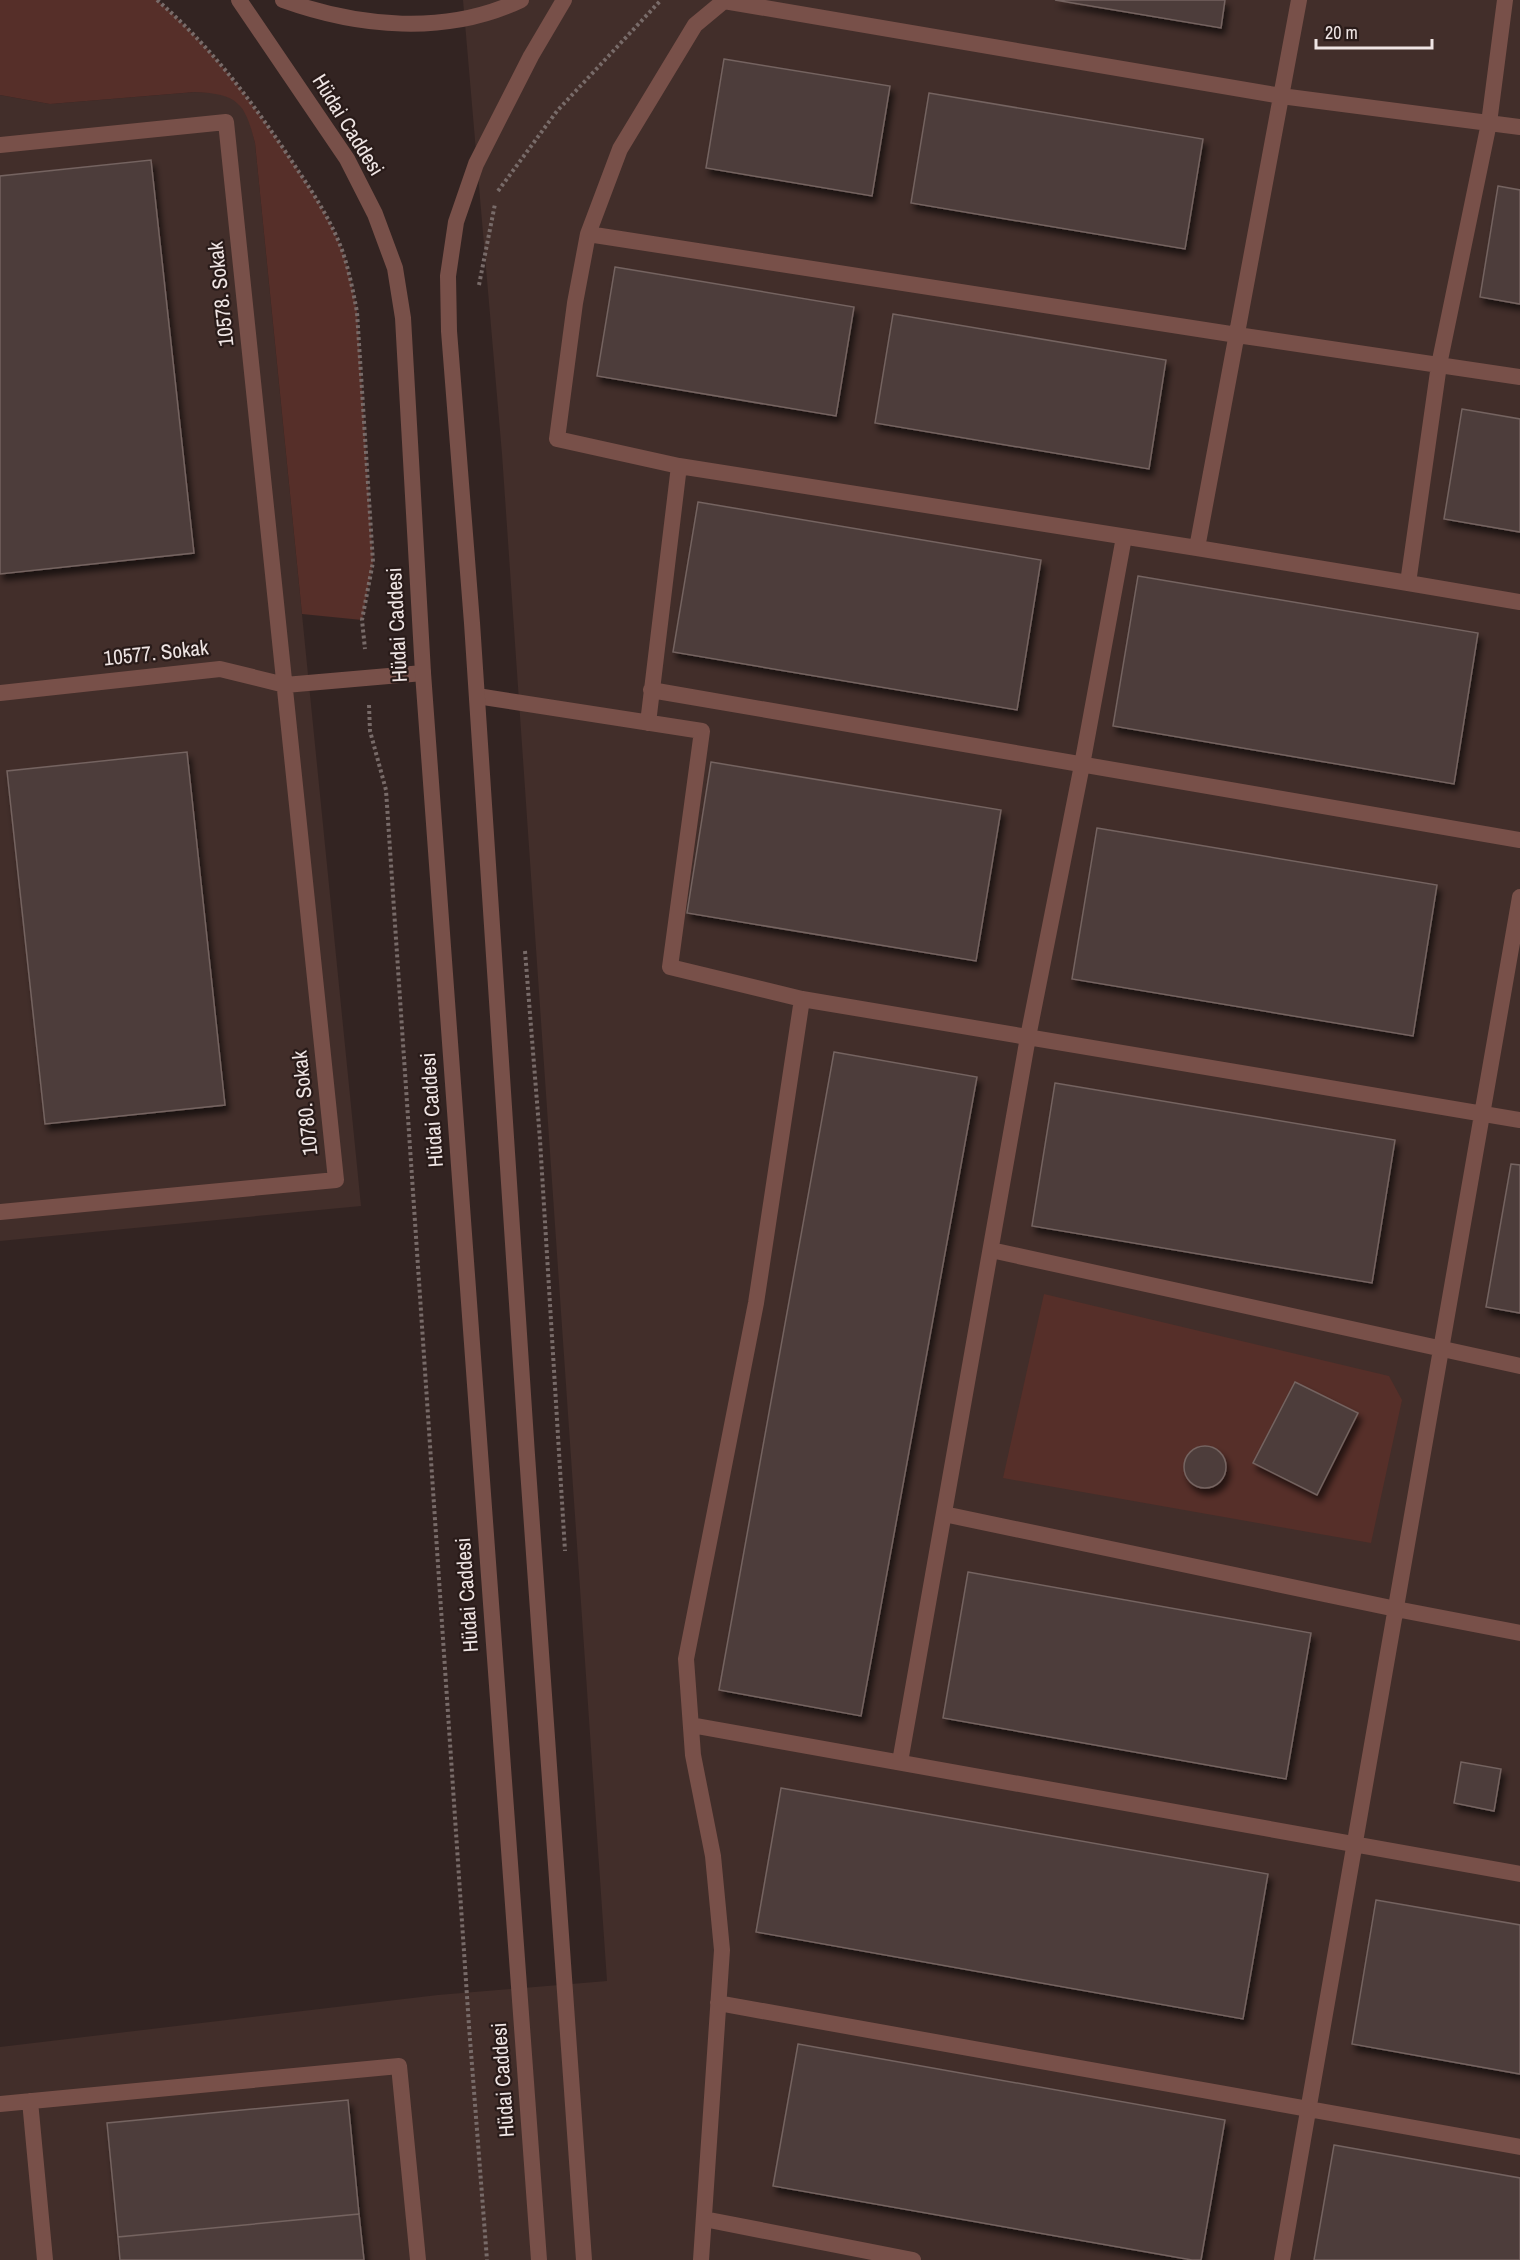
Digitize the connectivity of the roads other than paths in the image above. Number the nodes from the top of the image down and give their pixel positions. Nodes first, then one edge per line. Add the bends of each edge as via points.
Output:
1 (239, 0) edge
2 (283, 0) edge
3 (521, 0) edge
4 (564, 0) edge
5 (724, 0) edge
6 (1299, 0) edge
7 (1505, 0) edge
8 (1281, 96) junction
9 (1489, 123) junction
10 (1520, 127) edge
11 (0, 145) edge
12 (588, 234) junction
13 (1237, 335) junction
14 (1439, 365) junction
15 (1520, 376) edge
16 (679, 466) junction
17 (1124, 537) junction
18 (1197, 548) junction
19 (1408, 584) junction
20 (1520, 602) edge
21 (423, 673) junction
22 (285, 686) junction
23 (651, 690) junction
24 (0, 693) edge
25 (477, 696) junction
26 (648, 723) junction
27 (1082, 765) junction
28 (1520, 840) edge
29 (1520, 897) edge
30 (802, 999) junction
31 (1029, 1037) junction
32 (1482, 1115) junction
33 (1520, 1120) edge
34 (0, 1212) edge
35 (991, 1250) junction
36 (1441, 1350) junction
37 (1520, 1366) edge
38 (944, 1514) junction
39 (1396, 1609) junction
40 (1520, 1633) edge
41 (691, 1725) junction
42 (900, 1762) junction
43 (1355, 1844) junction
44 (1520, 1874) edge
45 (718, 2003) junction
46 (30, 2101) junction
47 (0, 2104) edge
48 (1309, 2109) junction
49 (1520, 2147) edge
50 (704, 2220) junction
51 (45, 2260) edge
52 (418, 2260) edge
53 (539, 2260) edge
54 (584, 2260) edge
55 (701, 2260) edge
56 (913, 2260) edge
57 (1282, 2260) edge

1 - 21 street, Hüdai Caddesi via 347,159 375,214 395,268 403,318
2 - 3 street via 356,21 396,24 467,17
4 - 25 street via 476,164 456,222 448,276
5 - 8 street
5 - 12 street via 694,25 620,149
6 - 8 street
7 - 9 street
8 - 9 street
8 - 13 street
9 - 10 street
9 - 14 street
11 - 22 street, 10578. Sokak via 226,122
12 - 13 street
12 - 16 street via 574,303 557,439
13 - 14 street
13 - 18 street
14 - 15 street
14 - 19 street
16 - 17 street
16 - 23 street
17 - 18 street
17 - 27 street
18 - 19 street
19 - 20 street
21 - 22 street, 10577. Sokak
21 - 53 street, Hüdai Caddesi
22 - 24 street, 10577. Sokak via 220,669
22 - 34 street, 10780. Sokak via 336,1180
23 - 26 street
23 - 27 street
25 - 26 street
25 - 54 street
26 - 30 street via 702,731 670,967
27 - 28 street
27 - 31 street
29 - 32 street
30 - 31 street
30 - 41 street via 756,1303 686,1659
31 - 32 street
31 - 35 street
32 - 33 street
32 - 36 street
35 - 36 street
35 - 38 street
36 - 37 street
36 - 39 street
38 - 39 street
38 - 42 street
39 - 40 street
39 - 43 street
41 - 42 street
41 - 45 street via 713,1856 722,1950
42 - 43 street
43 - 44 street
43 - 48 street
45 - 48 street
45 - 50 street
46 - 47 street
46 - 51 street
46 - 52 street via 399,2066
48 - 49 street
48 - 57 street
50 - 55 street
50 - 56 street

